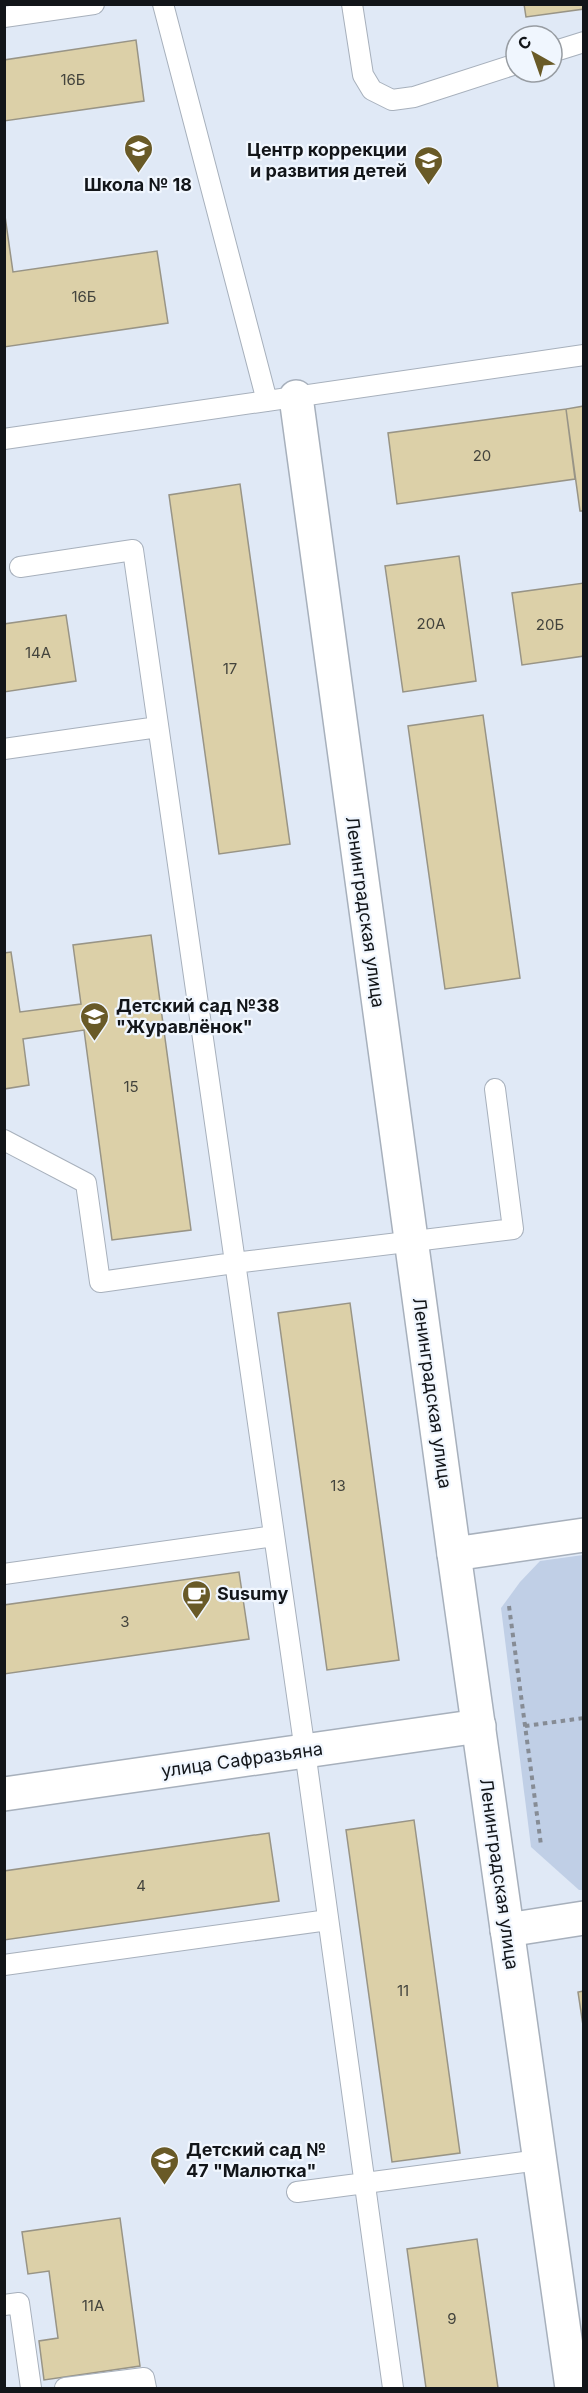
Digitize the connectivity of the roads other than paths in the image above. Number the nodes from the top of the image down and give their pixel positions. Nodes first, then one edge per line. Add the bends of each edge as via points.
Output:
1 (94, 4) edge
2 (163, 4) edge
3 (352, 4) edge
4 (4, 17) edge
5 (584, 42) edge
6 (564, 48) edge
7 (504, 68) edge
8 (584, 355) edge
9 (281, 399) junction
10 (4, 439) edge
11 (20, 567) dead end
12 (158, 727) junction
13 (4, 749) edge
14 (495, 1089) dead end
15 (4, 1140) edge
16 (410, 1242) junction
17 (234, 1263) junction
18 (584, 1535) edge
19 (274, 1536) junction
20 (454, 1554) junction
21 (4, 1574) edge
22 (479, 1726) junction
23 (305, 1751) junction
24 (4, 1794) edge
25 (584, 1918) edge
26 (328, 1920) junction
27 (507, 1930) junction
28 (4, 1965) edge
29 (539, 2160) junction
30 (366, 2183) junction
31 (297, 2192) dead end
32 (4, 2305) edge
33 (575, 2386) edge
34 (31, 2388) edge
35 (65, 2388) edge
36 (146, 2388) edge
37 (393, 2388) edge

1 - 4 lane
2 - 9 lane
3 - 7 lane via 363,75 372,90 392,100 414,97
5 - 6 lane
8 - 9 lane
9 - 10 lane
9 - 16 street, Ленинградская улица
11 - 12 lane via 133,550
12 - 13 lane
12 - 17 lane
14 - 16 lane via 513,1229
15 - 17 lane via 86,1183 100,1282
16 - 17 lane
16 - 20 street, Ленинградская улица
17 - 19 lane
18 - 20 street
19 - 21 lane
19 - 23 lane
20 - 22 street, Ленинградская улица
22 - 23 street, улица Сафразьяна
22 - 27 street, Ленинградская улица
23 - 24 street, улица Сафразьяна
23 - 26 lane
25 - 27 street
26 - 28 lane
26 - 30 lane
27 - 29 street, Ленинградская улица
29 - 30 lane
29 - 33 street, Ленинградская улица
30 - 31 lane
30 - 37 lane
32 - 34 lane via 19,2303
35 - 36 lane via 144,2378

